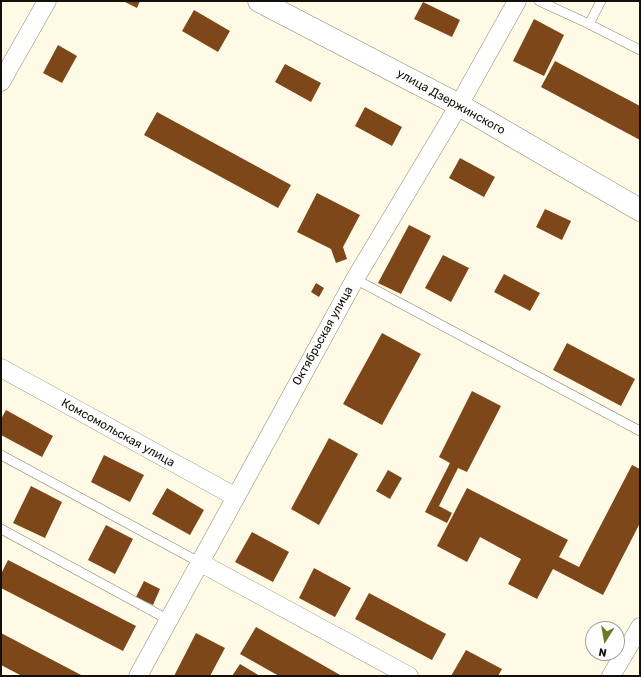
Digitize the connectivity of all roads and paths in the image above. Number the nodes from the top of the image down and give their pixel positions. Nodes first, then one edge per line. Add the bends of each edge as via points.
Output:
1 (47, 1) edge
2 (517, 1) edge
3 (539, 1) edge
4 (601, 1) edge
5 (266, 3) edge
6 (589, 24) junction
7 (640, 50) edge
8 (1, 82) edge
9 (459, 105) junction
10 (639, 207) edge
11 (355, 279) junction
12 (1, 368) edge
13 (640, 431) edge
14 (1, 455) edge
15 (236, 497) junction
16 (1, 529) edge
17 (200, 562) junction
18 (169, 620) junction
19 (639, 632) edge
20 (138, 676) edge
21 (409, 676) edge
22 (611, 676) edge

1 - 8 street
2 - 9 street, Октябрьская улица
3 - 6 lane
4 - 6 lane
5 - 9 street, улица Дзержинского
6 - 7 lane
9 - 10 street, улица Дзержинского
9 - 11 street, Октябрьская улица
11 - 13 lane
11 - 15 street, Октябрьская улица
12 - 15 street, Комсомольская улица
14 - 17 lane
15 - 17 street, Октябрьская улица
16 - 18 lane
17 - 18 street, Октябрьская улица
17 - 21 street
18 - 20 street, Октябрьская улица
19 - 22 street

